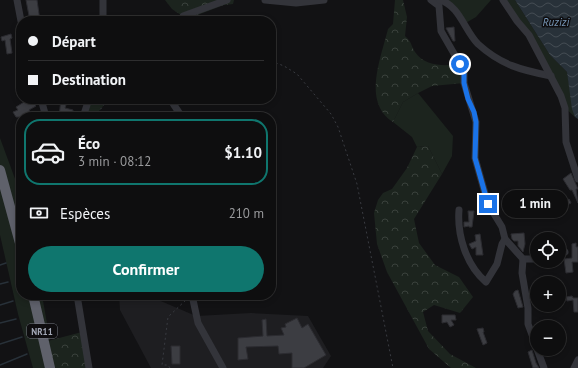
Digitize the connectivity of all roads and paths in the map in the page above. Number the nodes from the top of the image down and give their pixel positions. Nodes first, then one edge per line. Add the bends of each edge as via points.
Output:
1 (17, 0) edge
2 (103, 0) edge
3 (227, 0) edge
4 (266, 0) edge
5 (324, 0) edge
6 (431, 0) edge
7 (440, 0) edge
8 (503, 0) edge
9 (20, 16) edge
10 (103, 16) edge
11 (183, 16) edge
12 (276, 63) edge
13 (551, 76) junction
14 (105, 104) edge
15 (98, 112) edge
16 (0, 170) edge
17 (578, 179) edge
18 (459, 210) dead end
19 (16, 229) edge
20 (505, 240) junction
21 (523, 259) junction
22 (530, 259) edge
23 (34, 300) edge
24 (78, 300) edge
25 (187, 300) edge
26 (193, 300) edge
27 (530, 329) edge
28 (540, 356) edge
29 (578, 360) edge
30 (50, 368) edge
31 (88, 368) edge
32 (170, 368) edge
33 (223, 368) edge
34 (393, 368) edge
35 (544, 368) edge
36 (574, 368) edge

1 - 9 street
2 - 10 street
3 - 11 street
4 - 5 street via 296,3
6 - 20 street via 439,6 441,31 464,71 464,83 476,122 474,140 477,165 488,204 502,227
7 - 13 street via 450,5 474,39 493,55 520,70
8 - 13 street via 529,35
12 - 34 path via 297,74 331,114 338,127 357,184
13 - 17 street via 565,108 566,142
14 - 15 path
16 - 19 highway
18 - 20 street via 459,233 470,263 486,282 497,264
20 - 21 street
21 - 22 street
21 - 27 street via 522,273
23 - 30 highway, NR11
24 - 31 street
25 - 32 path via 168,317 162,365 168,365
26 - 33 street via 198,323
28 - 35 street
29 - 36 street

